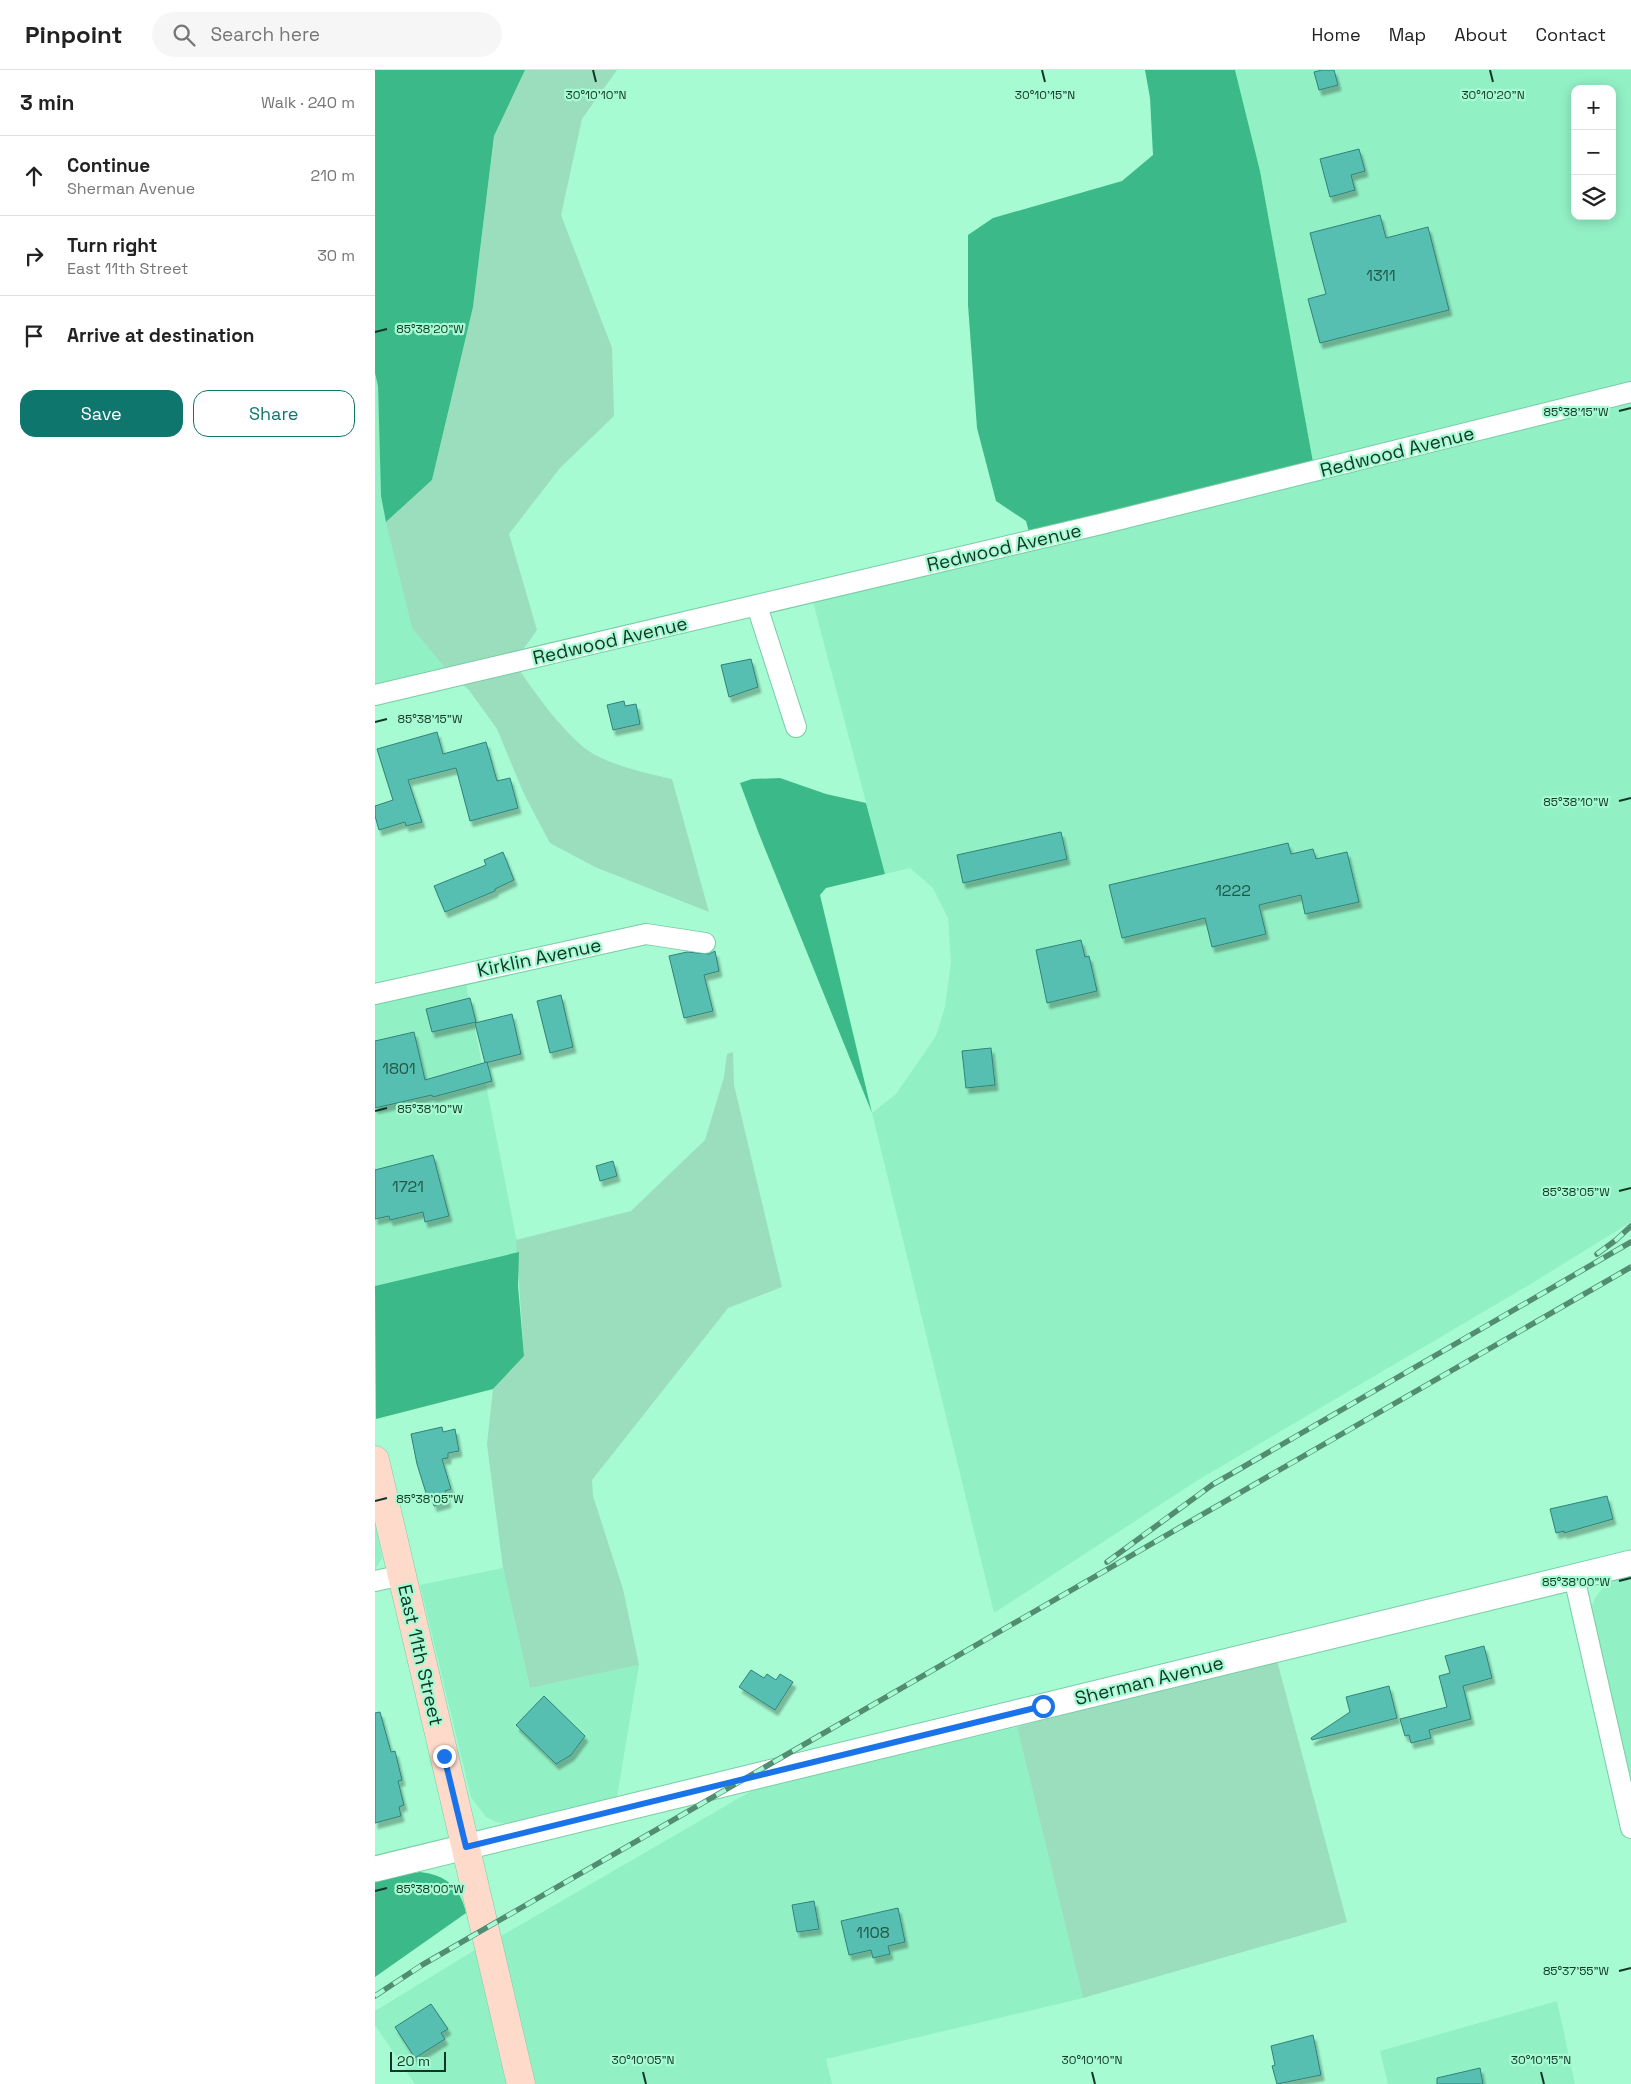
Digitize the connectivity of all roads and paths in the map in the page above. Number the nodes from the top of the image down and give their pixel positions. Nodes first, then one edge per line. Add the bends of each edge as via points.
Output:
1 (1631, 392) edge
2 (757, 606) junction
3 (375, 695) edge
4 (796, 727) dead end
5 (705, 943) dead end
6 (375, 994) edge
7 (375, 1460) edge
8 (1631, 1563) edge
9 (403, 1575) junction
10 (1574, 1577) junction
11 (375, 1581) edge
12 (1631, 1828) edge
13 (466, 1847) junction
14 (375, 1869) edge
15 (521, 2084) edge

1 - 2 street, Redwood Avenue
2 - 3 street, Redwood Avenue
2 - 4 street
5 - 6 street, Kirklin Avenue via 646,934
7 - 9 main road, East 11th Street
8 - 10 street, Sherman Avenue
9 - 11 street
9 - 13 main road, East 11th Street
10 - 12 street
10 - 13 street, Sherman Avenue
13 - 14 street, Sherman Avenue
13 - 15 main road, East 11th Street

